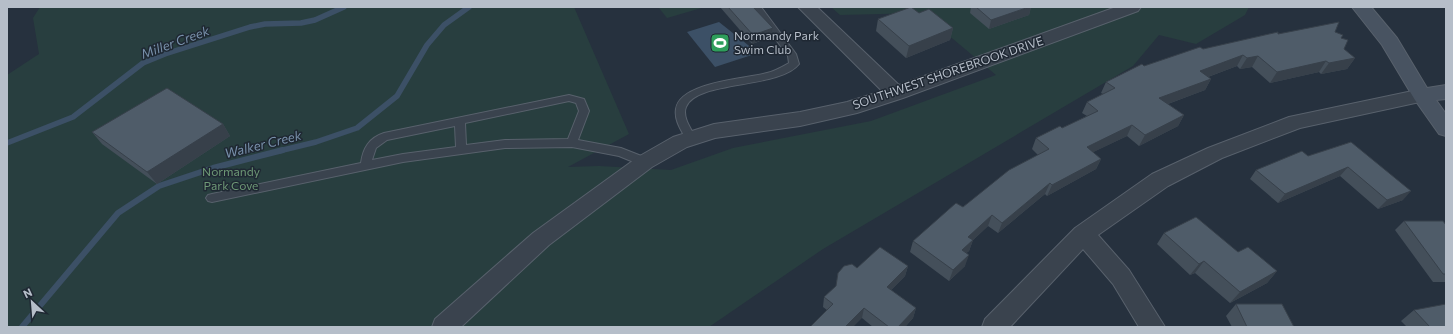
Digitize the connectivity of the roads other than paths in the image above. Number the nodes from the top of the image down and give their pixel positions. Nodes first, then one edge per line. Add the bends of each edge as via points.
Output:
1 (756, 7) edge
2 (806, 7) edge
3 (1132, 7) edge
4 (1361, 7) edge
5 (1446, 92) edge
6 (896, 93) junction
7 (1422, 95) junction
8 (460, 121) junction
9 (1446, 129) edge
10 (691, 138) junction
11 (572, 143) junction
12 (460, 150) junction
13 (645, 162) junction
14 (366, 166) junction
15 (212, 198) dead end
16 (1083, 234) junction
17 (444, 327) edge
18 (994, 327) edge
19 (1153, 327) edge

1 - 10 lane via 793,56 794,64 771,75 696,93 684,102 681,113 682,124
2 - 6 street
3 - 6 street, SOUTHWEST SHOREBROOK DRIVE
4 - 7 street via 1390,42
5 - 7 street
6 - 10 street, SOUTHWEST SHOREBROOK DRIVE via 850,108 800,119 714,131
7 - 9 street
7 - 16 street via 1296,122 1215,153 1160,180
8 - 11 lane via 570,98 580,101 584,111
8 - 12 lane
8 - 14 lane via 384,137 368,149
10 - 13 street, SOUTHWEST SHOREBROOK DRIVE
11 - 12 lane via 505,144
11 - 13 lane via 621,152
12 - 14 lane
13 - 17 street, SOUTHWEST SHOREBROOK DRIVE via 541,239
14 - 15 lane
16 - 18 street
16 - 19 street via 1121,277

